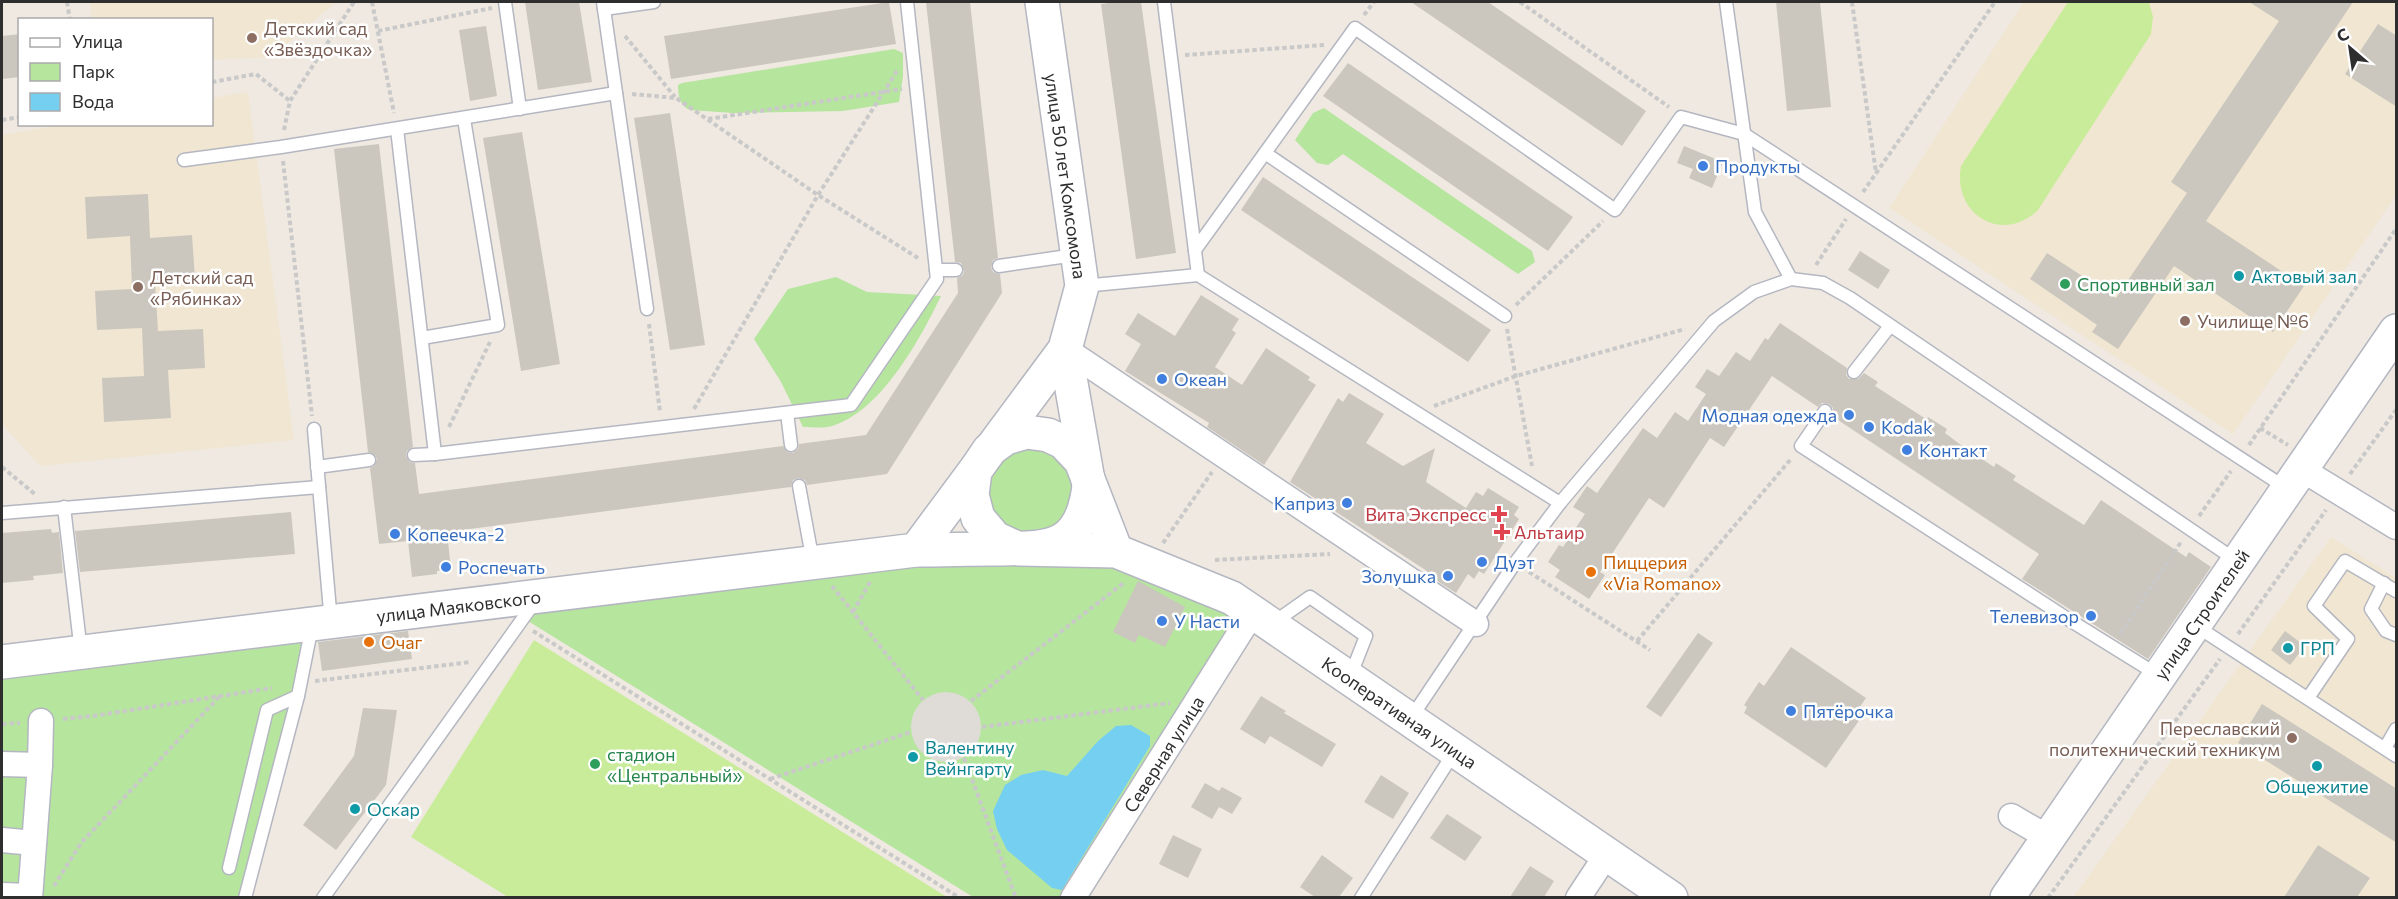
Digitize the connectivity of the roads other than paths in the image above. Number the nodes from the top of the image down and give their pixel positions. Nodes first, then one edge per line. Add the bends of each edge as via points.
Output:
1 (654, 2) edge
2 (907, 2) edge
3 (1042, 2) edge
4 (1164, 2) edge
5 (1726, 2) edge
6 (506, 3) edge
7 (603, 5) edge
8 (616, 93) junction
9 (520, 109) junction
10 (464, 119) junction
11 (397, 129) junction
12 (1744, 134) junction
13 (1265, 153) junction
14 (184, 160) dead end
15 (1195, 250) junction
16 (999, 266) dead end
17 (936, 270) junction
18 (956, 270) dead end
19 (1080, 270) junction
20 (1198, 275) junction
21 (1791, 279) junction
22 (646, 309) road end
23 (1505, 316) road end
24 (1890, 326) junction
25 (2397, 331) edge
26 (422, 338) junction
27 (1065, 349) junction
28 (1854, 372) dead end
29 (1825, 411) dead end
30 (787, 413) junction
31 (314, 429) road end
32 (791, 445) dead end
33 (989, 450) junction
34 (435, 454) junction
35 (414, 455) dead end
36 (369, 460) dead end
37 (317, 467) junction
38 (2294, 479) junction
39 (799, 486) dead end
40 (1089, 486) junction
41 (319, 487) junction
42 (1560, 503) junction
43 (58, 508) junction
44 (2, 513) edge
45 (2397, 527) edge
46 (1019, 549) junction
47 (916, 550) junction
48 (1116, 551) junction
49 (2238, 561) junction
50 (820, 571) junction
51 (2384, 583) junction
52 (2397, 591) edge
53 (538, 597) junction
54 (1262, 619) junction
55 (321, 623) junction
56 (1476, 624) junction
57 (2194, 625) junction
58 (2397, 635) edge
59 (81, 653) junction
60 (2, 663) edge
61 (2159, 676) junction
62 (1350, 678) junction
63 (298, 696) junction
64 (2308, 698) junction
65 (1411, 719) junction
66 (41, 721) dead end
67 (2397, 729) edge
68 (2385, 748) junction
69 (1455, 750) junction
70 (2397, 756) edge
71 (2, 764) edge
72 (40, 765) junction
73 (2011, 816) dead end
74 (2049, 838) junction
75 (2, 840) edge
76 (34, 843) junction
77 (1607, 854) junction
78 (229, 868) dead end
79 (2, 895) edge
80 (30, 897) edge
81 (245, 897) edge
82 (323, 897) edge
83 (1073, 897) edge
84 (1360, 897) edge
85 (1578, 897) edge
86 (1671, 897) edge
87 (2007, 897) edge

1 - 7 lane
2 - 17 lane
3 - 19 main road, улица 50 лет Комсомола
4 - 15 lane
5 - 12 lane
6 - 9 lane
7 - 8 lane
8 - 9 lane
8 - 22 lane
9 - 10 lane
10 - 11 lane
10 - 26 lane via 498,325
11 - 14 lane
11 - 26 lane
12 - 13 lane via 1681,117 1615,210 1355,28
12 - 21 lane via 1755,212
12 - 38 lane via 2240,459
13 - 15 lane
13 - 23 lane
15 - 20 lane
16 - 19 lane
17 - 18 lane
17 - 30 lane via 937,279 851,405
19 - 20 lane
19 - 27 main road, улица 50 лет Комсомола
20 - 42 lane
21 - 24 lane via 1823,283
21 - 42 lane via 1754,292 1714,321
24 - 28 lane
24 - 49 lane
25 - 38 main road, улица Строителей
26 - 34 lane
27 - 33 main road
27 - 40 main road
27 - 56 street
29 - 61 lane via 1801,446
30 - 32 lane
30 - 34 lane
31 - 37 lane
33 - 40 main road via 1006,438 1028,432 1048,435 1063,442 1081,460
33 - 46 main road via 975,471 972,495 978,518 995,538
33 - 47 main road
34 - 35 lane
36 - 37 lane
37 - 41 lane
38 - 45 street
38 - 49 main road, улица Строителей
39 - 50 lane
40 - 46 main road via 1086,509 1069,535 1048,547
40 - 48 main road
41 - 43 lane
41 - 55 lane
42 - 56 lane
43 - 44 lane
43 - 59 lane
46 - 47 main road, улица Маяковского
46 - 48 main road
47 - 50 main road, улица Маяковского
48 - 54 main road, Кооперативная улица via 1232,598
49 - 57 main road, улица Строителей
50 - 53 main road, улица Маяковского
51 - 52 lane
51 - 58 lane via 2371,609 2386,631
51 - 64 lane via 2345,561 2314,606 2348,639
53 - 55 main road, улица Маяковского
53 - 82 lane
54 - 62 main road, Кооперативная улица
54 - 62 lane via 1310,597 1366,636
54 - 83 street, Северная улица via 1198,699
55 - 59 main road, улица Маяковского
55 - 63 lane
56 - 65 lane
57 - 61 main road, улица Строителей
57 - 64 lane
59 - 60 main road, улица Маяковского
61 - 74 main road, улица Строителей
62 - 65 main road, Кооперативная улица
63 - 78 lane via 267,710
63 - 81 lane
64 - 68 lane
65 - 69 main road, Кооперативная улица
66 - 72 street
67 - 68 lane
68 - 70 lane
69 - 77 main road, Кооперативная улица
69 - 84 lane
71 - 72 street
72 - 76 street
73 - 74 street
74 - 87 main road, улица Строителей
75 - 76 street
76 - 80 street
77 - 85 street
77 - 86 main road, Кооперативная улица
79 - 80 street

